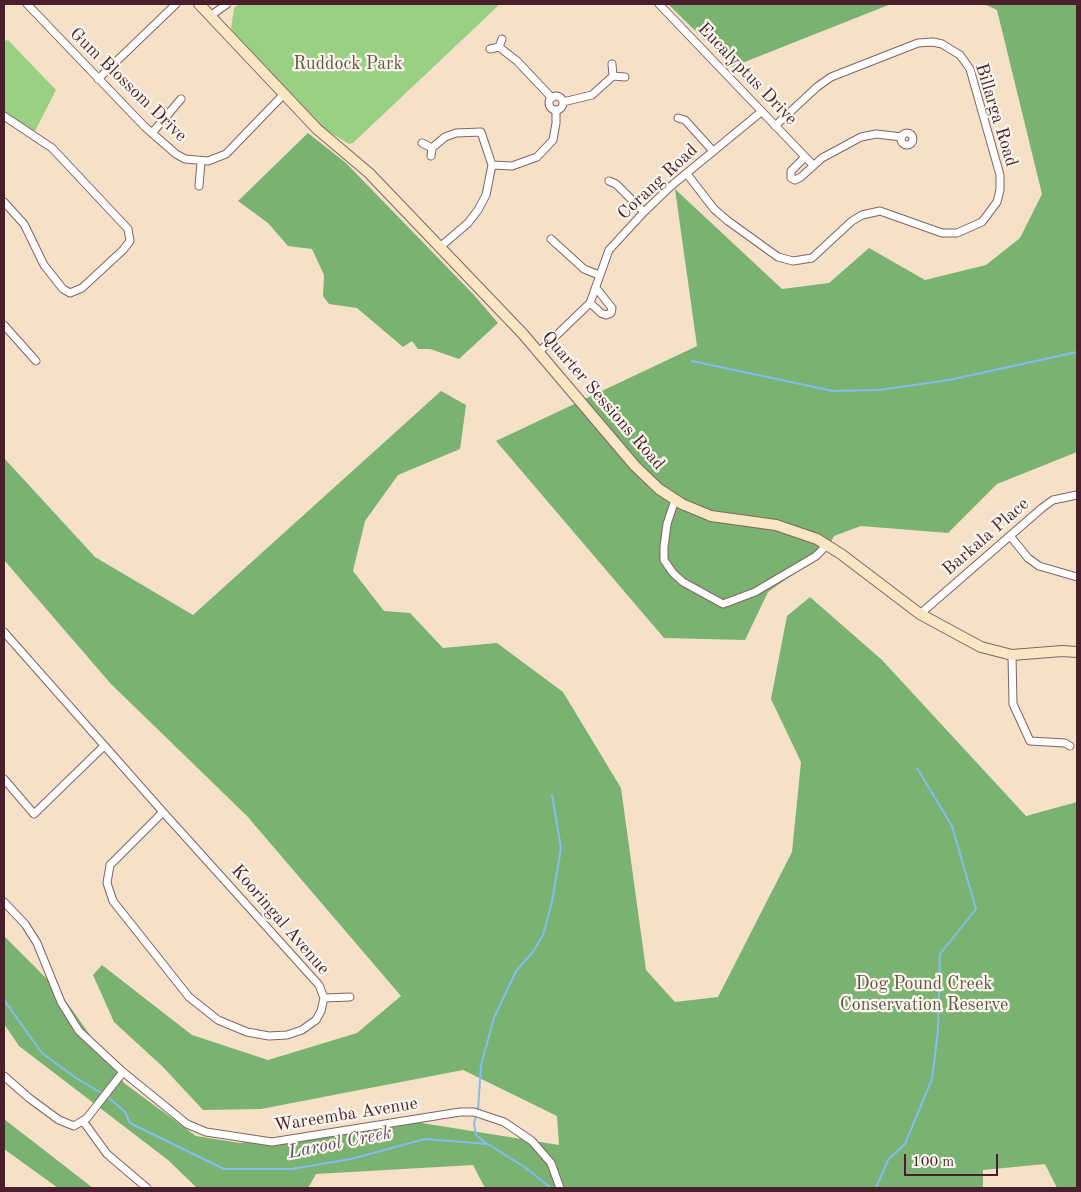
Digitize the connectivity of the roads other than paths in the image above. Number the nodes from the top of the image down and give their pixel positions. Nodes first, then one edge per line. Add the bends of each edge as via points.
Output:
1 (27, 4) edge
2 (176, 4) edge
3 (199, 4) edge
4 (227, 4) edge
5 (659, 4) edge
6 (210, 16) junction
7 (502, 39) dead end
8 (499, 47) junction
9 (490, 49) dead end
10 (612, 64) dead end
11 (613, 76) junction
12 (625, 77) dead end
13 (98, 79) junction
14 (284, 94) junction
15 (552, 98) junction
16 (181, 99) dead end
17 (563, 102) junction
18 (556, 110) junction
19 (761, 112) junction
20 (4, 116) edge
21 (678, 118) dead end
22 (775, 126) junction
23 (152, 133) junction
24 (902, 137) dead end
25 (422, 143) dead end
26 (713, 151) junction
27 (805, 157) junction
28 (201, 162) junction
29 (492, 165) junction
30 (813, 165) junction
31 (687, 174) junction
32 (609, 181) dead end
33 (198, 186) dead end
34 (4, 202) edge
35 (644, 212) junction
36 (551, 239) dead end
37 (440, 247) junction
38 (599, 275) junction
39 (596, 288) junction
40 (590, 303) junction
41 (4, 325) edge
42 (539, 352) junction
43 (36, 361) dead end
44 (1077, 494) edge
45 (675, 500) junction
46 (1011, 537) junction
47 (827, 545) junction
48 (1077, 577) edge
49 (744, 586) dead end
50 (748, 593) junction
51 (920, 614) junction
52 (4, 632) edge
53 (1077, 652) edge
54 (1012, 655) junction
55 (104, 746) junction
56 (1070, 746) dead end
57 (4, 779) edge
58 (163, 812) junction
59 (4, 902) edge
60 (350, 997) dead end
61 (324, 998) junction
62 (123, 1072) junction
63 (4, 1076) edge
64 (83, 1121) junction
65 (147, 1188) edge
66 (560, 1188) edge

1 - 13 street, Gum Blossom Drive
2 - 13 street
3 - 6 main road, Quarter Sessions Road
4 - 6 street
5 - 19 street, Eucalyptus Drive
6 - 14 main road, Quarter Sessions Road
7 - 8 street
8 - 9 street
8 - 15 street
10 - 11 street
11 - 12 street
11 - 17 street via 592,96
13 - 23 street, Gum Blossom Drive
14 - 28 street via 226,154
14 - 37 main road, Quarter Sessions Road via 318,129 364,168
15 - 17 street via 558,97
15 - 18 street via 550,106
16 - 23 street
17 - 18 street via 561,109
18 - 29 street via 553,140 537,157 512,166
19 - 22 street, Eucalyptus Drive
19 - 26 street, Corang Road
20 - 34 street via 52,148 128,229 130,241 82,288 70,293 44,265 24,224
21 - 26 street via 685,120
22 - 27 street, Eucalyptus Drive
22 - 31 street, Billarga Road via 831,77 918,43 942,44 960,55 970,69 1000,174 997,202 982,222 957,233 942,233 880,212 862,215 812,258 793,261 778,257 728,221 714,209
23 - 28 street, Gum Blossom Drive via 176,154
24 - 30 street via 876,134 861,137
25 - 29 street via 432,152 450,134 481,132
26 - 31 street, Corang Road
27 - 30 street, Eucalyptus Drive
27 - 30 street via 791,171 791,178 798,180
28 - 33 street
29 - 37 street via 486,195 478,210
31 - 35 street, Corang Road
32 - 35 street
35 - 38 street, Corang Road via 609,250
36 - 38 street via 584,269
37 - 42 main road, Quarter Sessions Road
38 - 39 street, Corang Road
39 - 40 street, Corang Road
39 - 40 street via 612,308 611,313 601,313
40 - 42 street, Corang Road
41 - 43 street
42 - 45 main road, Quarter Sessions Road via 642,474
44 - 46 street, Barkala Place via 1054,500
45 - 47 main road, Quarter Sessions Road via 711,516 788,527
45 - 50 street via 664,547 664,560 673,573 694,590 723,604
46 - 48 street via 1039,566
46 - 51 street, Barkala Place
47 - 50 street via 816,556
47 - 51 main road, Quarter Sessions Road
49 - 50 street
51 - 54 main road, Quarter Sessions Road via 981,647
52 - 55 street, Kooringal Avenue
53 - 54 main road, Quarter Sessions Road
54 - 56 street via 1013,704 1030,741
55 - 57 street via 34,814
55 - 58 street, Kooringal Avenue
58 - 61 street, Kooringal Avenue via 311,973
58 - 61 street, Kooringal Avenue via 110,865 107,883 113,901 189,997 218,1020 247,1032 269,1036 302,1030 316,1020
59 - 62 street, Wareemba Avenue via 38,943 70,1017 88,1040
60 - 61 street
62 - 64 street
62 - 66 street, Wareemba Avenue via 187,1124 206,1132 245,1140 295,1140 460,1112 488,1115 532,1141 551,1163
63 - 64 street via 63,1122 74,1126
64 - 65 street via 107,1154

